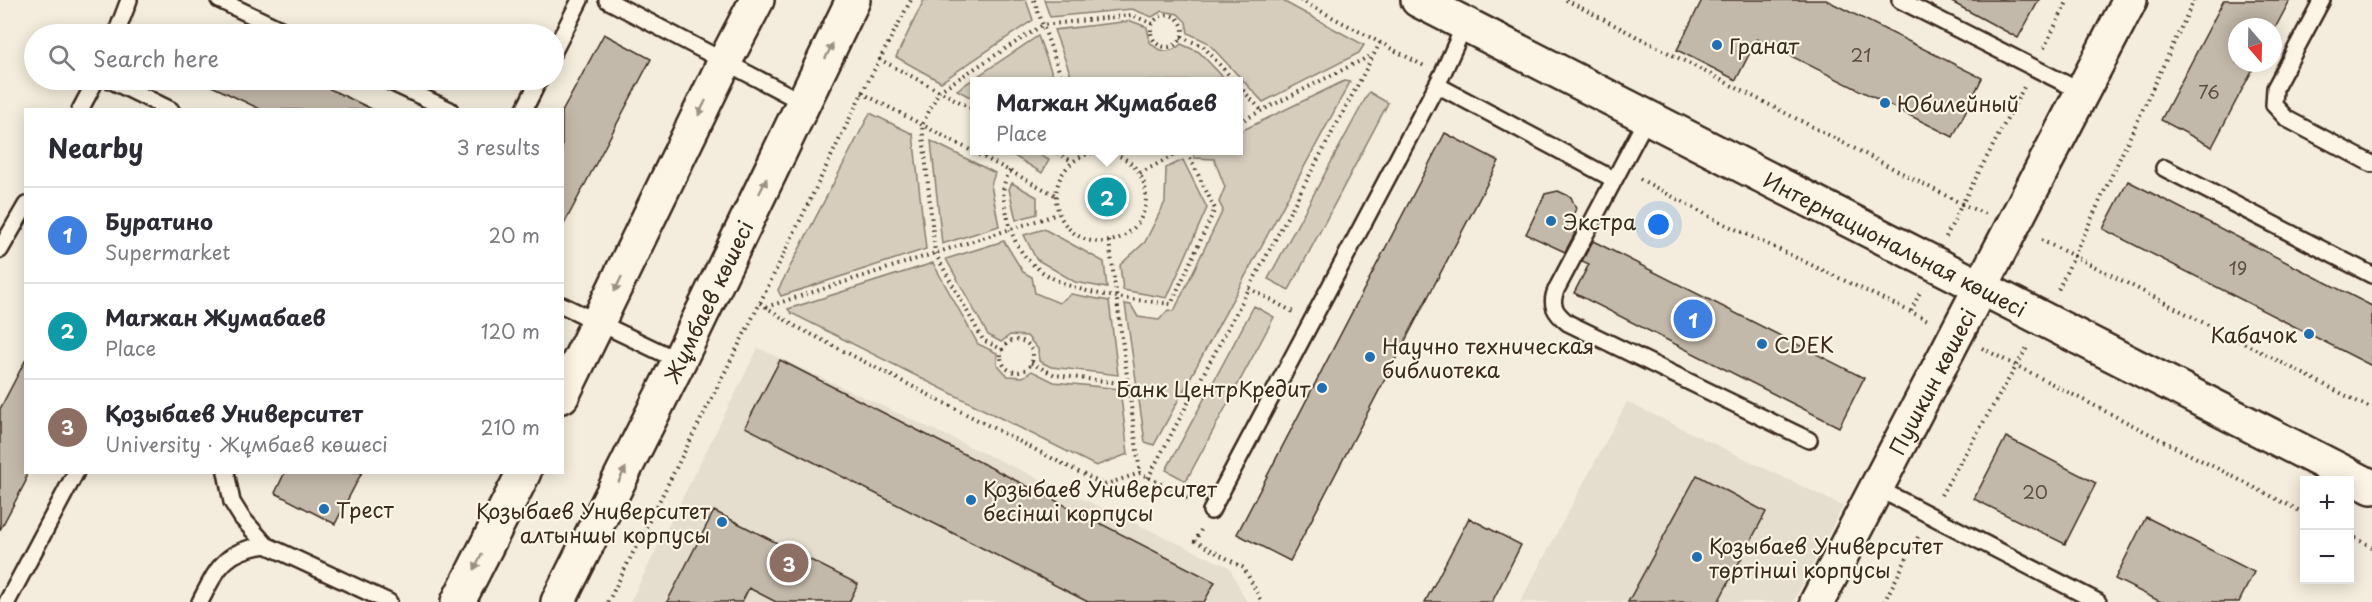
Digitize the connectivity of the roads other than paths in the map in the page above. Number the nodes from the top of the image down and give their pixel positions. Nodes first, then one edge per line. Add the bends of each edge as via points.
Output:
1 (129, 0) edge
2 (219, 0) edge
3 (580, 0) edge
4 (607, 0) edge
5 (757, 0) edge
6 (853, 0) edge
7 (1418, 0) edge
8 (1900, 0) edge
9 (2130, 0) edge
10 (2322, 0) edge
11 (120, 24) edge
12 (270, 24) edge
13 (1465, 24) junction
14 (564, 31) edge
15 (724, 63) junction
16 (1440, 80) junction
17 (91, 90) edge
18 (130, 90) edge
19 (408, 90) edge
20 (534, 90) edge
21 (2082, 92) junction
22 (804, 103) junction
23 (81, 108) edge
24 (167, 108) edge
25 (446, 108) edge
26 (525, 108) edge
27 (1648, 116) junction
28 (2372, 164) edge
29 (2164, 168) dead end
30 (1613, 178) junction
31 (24, 208) edge
32 (0, 250) edge
33 (2372, 275) edge
34 (1983, 287) junction
35 (564, 306) edge
36 (600, 323) junction
37 (679, 360) junction
38 (564, 392) edge
39 (1809, 440) dead end
40 (75, 474) edge
41 (226, 474) edge
42 (523, 474) edge
43 (2371, 484) edge
44 (1876, 488) junction
45 (1211, 511) road end
46 (266, 545) junction
47 (7, 602) edge
48 (200, 602) edge
49 (389, 602) edge
50 (458, 602) edge
51 (558, 602) edge
52 (1817, 602) edge
53 (2098, 602) edge

1 - 11 lane
2 - 12 lane
3 - 14 lane
4 - 15 lane
5 - 15 street
22 -> 6 street, Жұмбаев көшесі
7 - 13 street, Интернациональная көшесі
8 - 21 lane
9 - 21 street, Пушкин көшесі
10 - 28 lane via 2276,88 2274,105 2287,119
13 - 16 lane
13 - 27 street, Интернациональная көшесі
15 - 22 lane
15 -> 36 street
16 - 30 lane
16 - 45 lane
17 - 23 lane
18 - 24 lane
19 - 25 lane
20 - 26 lane
21 - 34 street, Пушкин көшесі
37 -> 22 street, Жұмбаев көшесі
27 - 30 lane
27 - 34 street, Интернациональная көшесі
29 - 33 lane
30 - 39 lane via 1552,298 1559,317
31 - 32 lane
34 - 43 street, Интернациональная көшесі
34 - 44 street, Пушкин көшесі
35 - 36 lane
36 - 37 lane
36 - 38 street
51 -> 37 street, Жұмбаев көшесі
40 - 47 lane
41 - 46 lane via 232,502
42 -> 50 street
44 - 52 street, Пушкин көшесі
44 - 53 lane
46 - 48 lane via 239,551 226,559
46 - 49 lane

